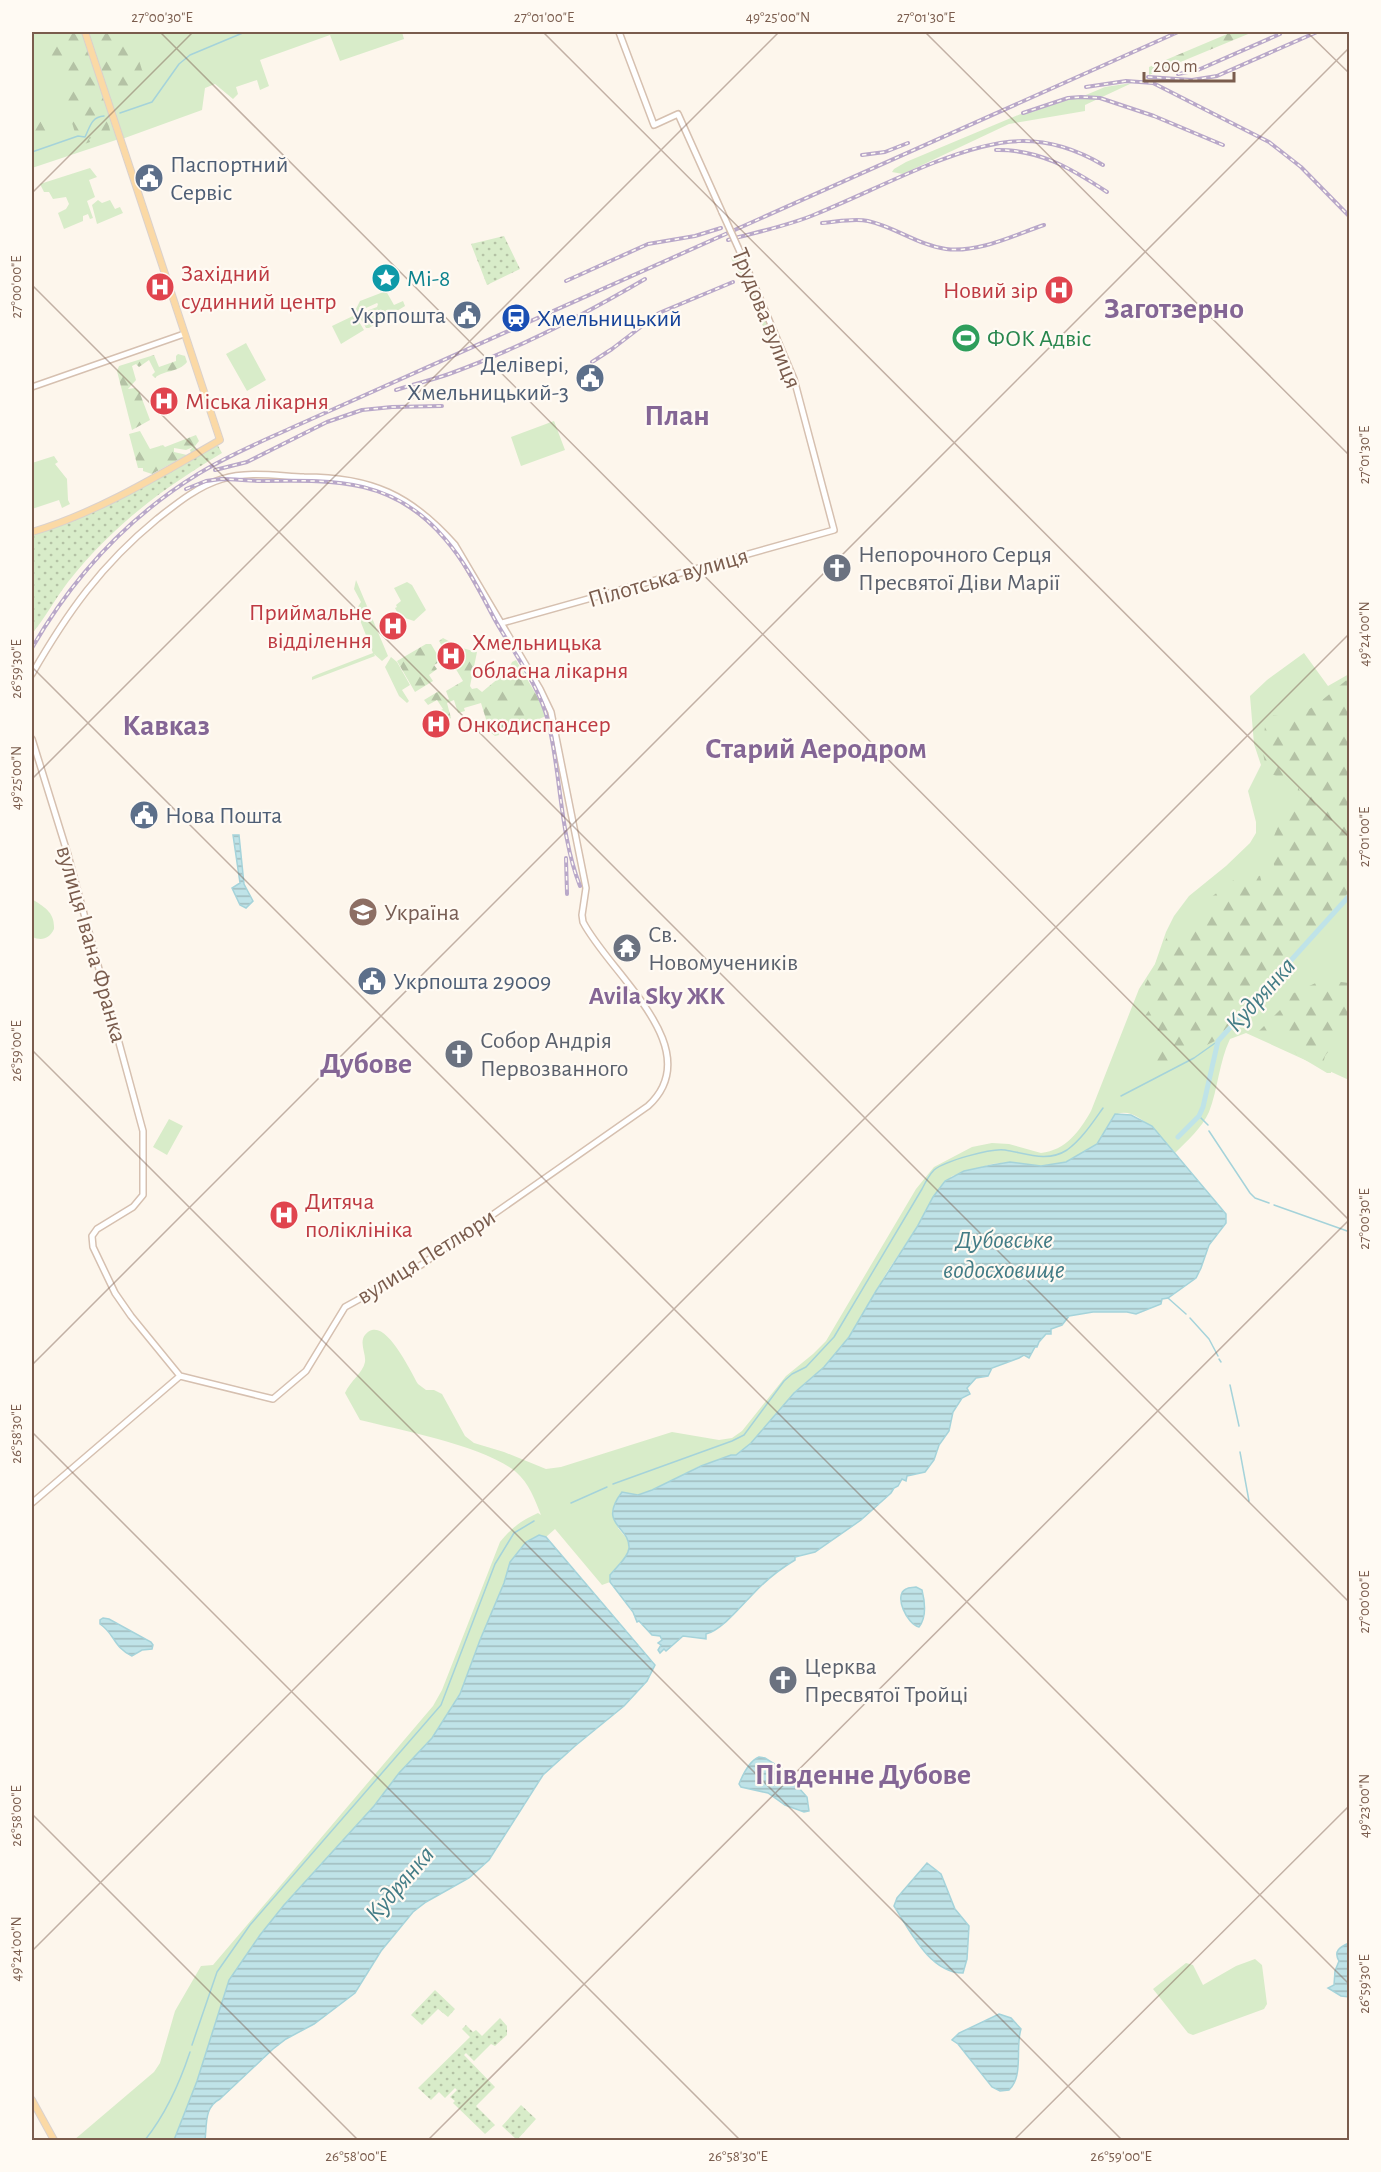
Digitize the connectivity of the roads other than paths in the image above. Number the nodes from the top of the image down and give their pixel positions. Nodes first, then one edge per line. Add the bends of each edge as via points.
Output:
1 (85, 32) edge
2 (619, 32) edge
3 (184, 334) junction
4 (32, 387) edge
5 (834, 530) joint
6 (32, 532) edge
7 (502, 623) junction
8 (32, 674) edge
9 (32, 739) edge
10 (180, 1376) junction
11 (32, 1503) edge
12 (32, 2100) edge
13 (54, 2140) edge

1 - 3 main road
2 - 5 main road, Трудова вулиця, bridge via 654,125 678,114 741,254 794,379
3 - 4 main road
3 - 6 main road via 220,440 101,504
5 - 7 main road, Пілотська вулиця
7 - 8 main road via 455,545 410,504 382,489 344,478 222,479 168,510 106,566 80,598
7 - 10 main road, вулиця Петлюри via 551,712 586,888 583,922 634,990 665,1042 669,1063 664,1088 636,1115 421,1265 345,1306 306,1371 273,1399
9 - 10 main road, вулиця Івана Франка via 140,1115 144,1189 134,1208 93,1233 93,1247 131,1316
10 - 11 main road
12 - 13 main road

